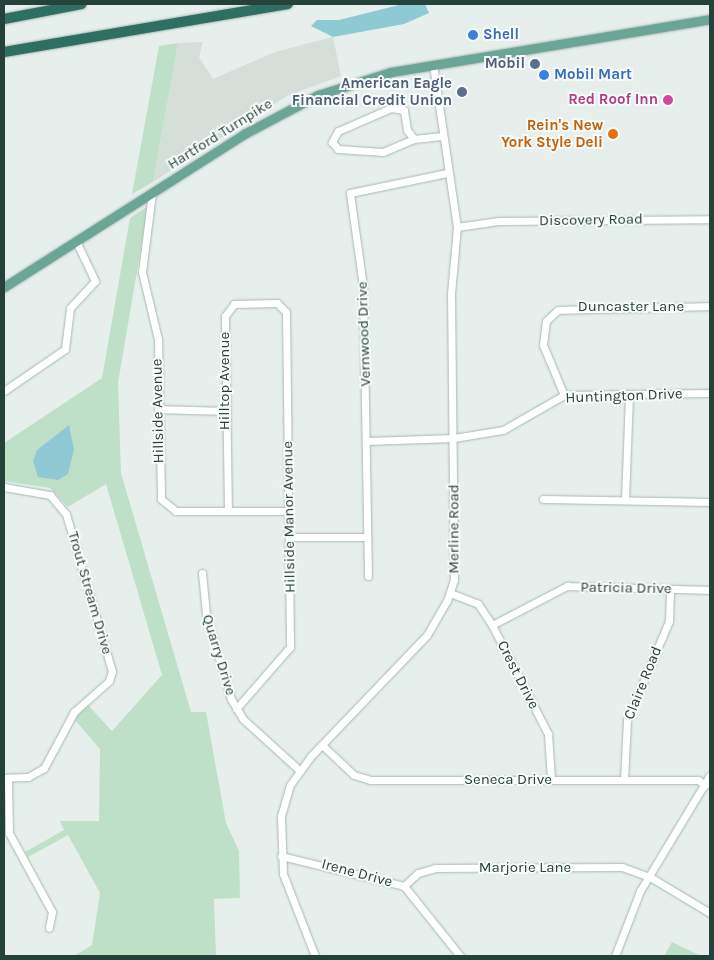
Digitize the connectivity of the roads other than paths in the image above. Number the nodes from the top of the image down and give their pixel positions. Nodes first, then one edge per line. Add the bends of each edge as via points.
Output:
1 (82, 4) edge
2 (288, 4) edge
3 (4, 19) edge
4 (710, 19) edge
5 (4, 52) edge
6 (433, 65) junction
7 (442, 136) junction
8 (414, 139) junction
9 (447, 173) junction
10 (152, 193) junction
11 (710, 219) edge
12 (457, 227) junction
13 (76, 241) junction
14 (4, 288) edge
15 (284, 305) joint
16 (710, 306) edge
17 (4, 391) edge
18 (710, 393) edge
19 (564, 395) junction
20 (629, 395) junction
21 (158, 409) junction
22 (224, 411) junction
23 (454, 438) junction
24 (367, 441) junction
25 (4, 487) edge
26 (543, 499) dead end
27 (625, 500) junction
28 (710, 502) edge
29 (289, 510) junction
30 (228, 511) junction
31 (289, 537) junction
32 (367, 537) junction
33 (202, 573) dead end
34 (368, 576) dead end
35 (670, 589) junction
36 (710, 590) edge
37 (450, 593) junction
38 (492, 625) junction
39 (236, 709) junction
40 (323, 746) junction
41 (299, 770) junction
42 (710, 775) edge
43 (6, 778) edge
44 (551, 779) junction
45 (624, 780) junction
46 (704, 785) junction
47 (281, 856) junction
48 (650, 877) junction
49 (404, 886) junction
50 (710, 913) edge
51 (50, 928) dead end
52 (315, 956) edge
53 (460, 956) edge
54 (615, 956) edge

1 - 3 highway
2 - 5 highway
4 - 6 main road, Hartford Turnpike
6 - 7 street, Merline Road
6 - 10 main road, Hartford Turnpike via 359,80 291,106
7 - 8 street
7 - 9 street, Merline Road
8 - 8 street via 383,152 338,150 332,142 338,131 391,108 404,110 407,130
9 - 12 street, Merline Road
9 - 24 street, Vernwood Drive via 350,193 363,286
10 - 13 main road, Hartford Turnpike
10 - 21 street, Hillside Avenue via 142,272 158,339
11 - 12 street, Discovery Road via 522,220
12 - 23 street, Merline Road via 451,294
13 - 14 main road, Hartford Turnpike
13 - 17 street via 95,281 70,308 65,349
15 - 22 street, Hilltop Avenue via 234,304 228,308
15 - 29 street, Hillside Manor Avenue
16 - 19 street, Duncaster Lane via 558,310 546,321 543,345
18 - 20 street, Huntington Drive
19 - 20 street, Huntington Drive
19 - 23 street, Huntington Drive via 503,430
20 - 27 street
21 - 22 street
21 - 30 street, Hillside Avenue via 161,499 176,510
22 - 30 street, Hilltop Avenue
23 - 24 street, Huntington Drive
23 - 37 street, Merline Road
24 - 32 street, Vernwood Drive
25 - 43 street, Trout Stream Drive via 50,494 66,514 112,671 109,681 74,712 44,768 28,777
26 - 27 street
27 - 28 street
29 - 30 street, Hillside Avenue
29 - 31 street, Hillside Manor Avenue
31 - 32 street
31 - 39 street, Hillside Manor Avenue via 288,652
32 - 34 street, Vernwood Drive
33 - 39 street, Quarry Drive via 206,614
35 - 36 street, Patricia Drive
35 - 38 street, Patricia Drive via 567,586
35 - 45 street, Claire Road via 669,621 627,720
37 - 38 street, Crest Drive via 478,604
37 - 40 street, Merline Road via 427,635
38 - 44 street, Crest Drive via 548,734
39 - 41 street, Quarry Drive
40 - 41 street, Merline Road
40 - 44 street, Seneca Drive via 363,779
41 - 47 street, Merline Road via 284,802
42 - 46 street
43 - 51 street via 9,833 52,912
44 - 45 street, Seneca Drive
45 - 46 street, Seneca Drive via 698,780
46 - 48 street
47 - 49 street, Irene Drive
47 - 52 street, Merline Road via 283,874
48 - 49 street, Marjorie Lane via 622,867 435,868 418,873
48 - 50 street, Marjorie Lane
48 - 54 street
49 - 53 street, Irene Drive

